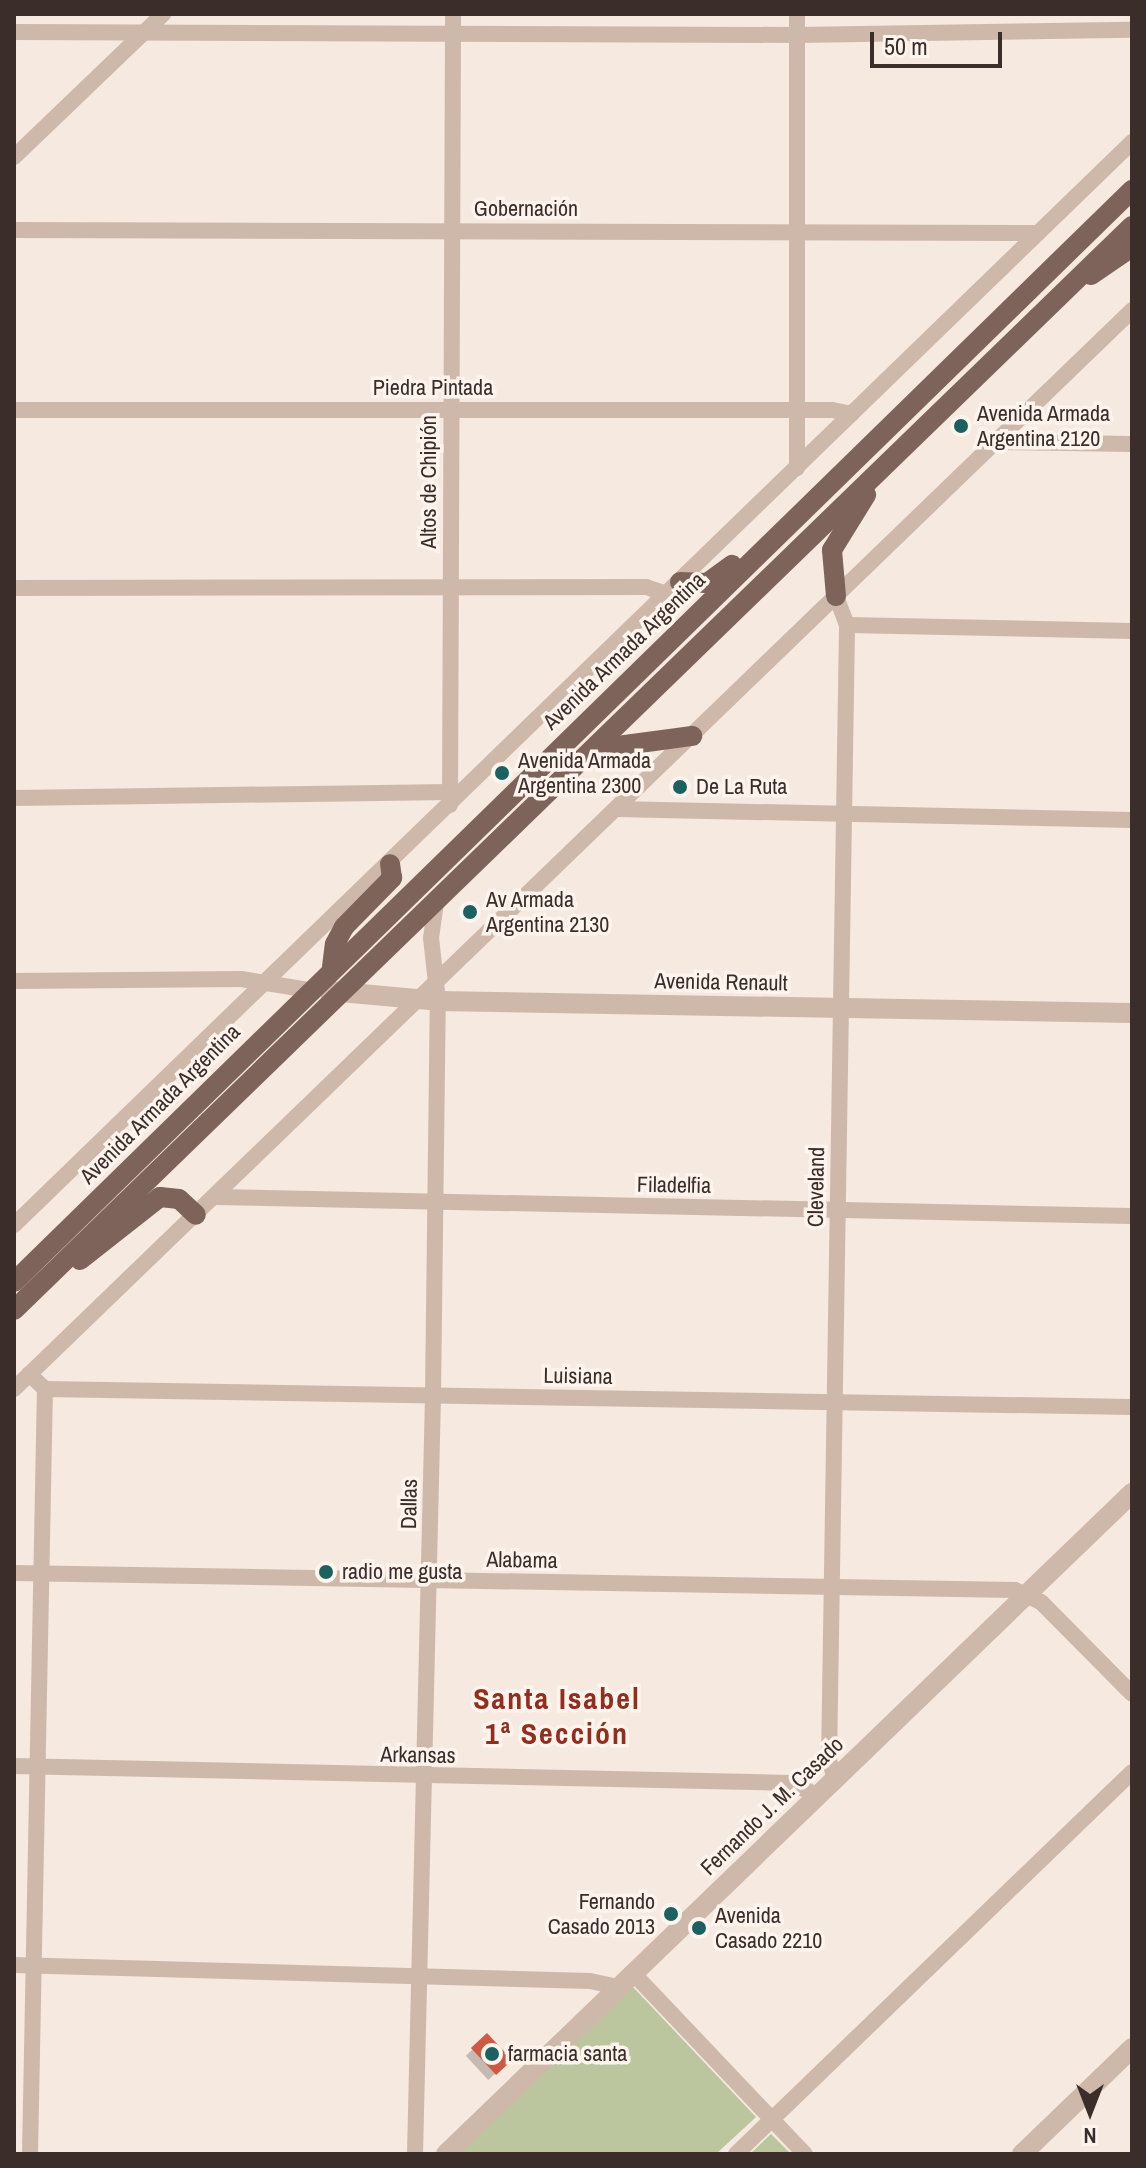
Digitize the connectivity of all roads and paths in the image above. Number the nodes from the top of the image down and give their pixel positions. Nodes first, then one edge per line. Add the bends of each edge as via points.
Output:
1 (163, 14) edge
2 (453, 14) edge
3 (797, 14) edge
4 (146, 30) junction
5 (1132, 30) edge
6 (14, 32) edge
7 (453, 34) junction
8 (797, 35) junction
9 (1132, 142) edge
10 (14, 157) edge
11 (1132, 190) edge
12 (1132, 226) edge
13 (14, 230) edge
14 (452, 231) junction
15 (797, 232) junction
16 (1038, 233) junction
17 (1132, 247) edge
18 (1069, 286) junction
19 (1132, 310) edge
20 (14, 410) edge
21 (452, 410) junction
22 (797, 410) junction
23 (852, 414) junction
24 (995, 442) junction
25 (1132, 444) edge
26 (797, 468) junction
27 (878, 472) junction
28 (828, 487) junction
29 (14, 588) edge
30 (674, 588) junction
31 (451, 589) junction
32 (836, 596) junction
33 (847, 625) junction
34 (1132, 631) edge
35 (692, 736) junction
36 (578, 763) junction
37 (14, 798) edge
38 (450, 798) junction
39 (616, 809) junction
40 (845, 816) junction
41 (1132, 820) edge
42 (390, 864) junction
43 (436, 903) junction
44 (332, 967) junction
45 (14, 981) edge
46 (264, 985) junction
47 (310, 990) junction
48 (342, 992) junction
49 (432, 994) junction
50 (841, 1008) junction
51 (1132, 1013) edge
52 (215, 1197) junction
53 (435, 1202) junction
54 (838, 1210) junction
55 (196, 1215) junction
56 (1132, 1216) edge
57 (14, 1225) edge
58 (57, 1267) junction
59 (14, 1282) edge
60 (14, 1310) edge
61 (29, 1374) junction
62 (14, 1389) edge
63 (45, 1389) junction
64 (433, 1395) junction
65 (835, 1402) junction
66 (1132, 1407) edge
67 (1132, 1493) edge
68 (14, 1573) edge
69 (40, 1574) junction
70 (430, 1580) junction
71 (832, 1588) junction
72 (1028, 1593) junction
73 (1132, 1694) edge
74 (14, 1766) edge
75 (36, 1766) junction
76 (1132, 1772) edge
77 (424, 1777) junction
78 (835, 1778) junction
79 (817, 1795) junction
80 (14, 1965) edge
81 (32, 1966) junction
82 (421, 1976) junction
83 (626, 1980) junction
84 (1132, 2048) edge
85 (772, 2119) junction
86 (30, 2154) edge
87 (415, 2154) edge
88 (446, 2154) edge
89 (736, 2154) edge
90 (805, 2154) edge
91 (1022, 2154) edge

1 - 4 street
2 - 7 street, Altos de Chipión
3 - 8 street
4 - 6 street
4 - 7 street
4 - 10 street
5 - 8 street
7 - 8 street
7 - 14 street, Altos de Chipión
8 - 15 street
9 - 16 street, Avenida Armada Argentina
11 - 28 main road, Avenida Armada Argentina
12 - 18 main road, Avenida Armada Argentina
13 - 14 street, Gobernación
14 - 15 street, Gobernación
14 - 21 street, Altos de Chipión
15 - 16 street, Gobernación
15 - 22 street
16 - 23 street, Avenida Armada Argentina
17 - 18 main road
18 - 27 main road, Avenida Armada Argentina
19 - 24 street
20 - 21 street, Piedra Pintada
21 - 22 street, Piedra Pintada
21 - 31 street, Altos de Chipión
22 - 23 street, Piedra Pintada
22 - 26 street
23 - 26 street, Avenida Armada Argentina
24 - 25 street
24 - 32 street
26 - 30 street, Avenida Armada Argentina
27 - 32 main road via 832,550
27 - 36 main road, Avenida Armada Argentina
28 - 30 main road via 786,516 719,577
28 - 44 main road, Avenida Armada Argentina
29 - 31 street
30 - 31 street
30 - 38 street, Avenida Armada Argentina
31 - 38 street, Altos de Chipión
32 - 33 street, Cleveland
32 - 35 street
33 - 34 street
33 - 40 street, Cleveland
35 - 36 main road via 625,745
35 - 39 street
36 - 43 main road, Avenida Armada Argentina
37 - 38 street
38 - 42 street, Avenida Armada Argentina
39 - 40 street
39 - 49 street
40 - 41 street
40 - 50 street, Cleveland
42 - 44 main road via 392,878 344,927
42 - 46 street, Avenida Armada Argentina
43 - 48 main road, Avenida Armada Argentina
43 - 49 street, Dallas
44 - 47 main road, Avenida Armada Argentina
45 - 46 street via 241,979
46 - 47 street
46 - 57 street, Avenida Armada Argentina
47 - 48 street, Avenida Renault
47 - 59 main road, Avenida Armada Argentina
48 - 49 street, Avenida Renault
48 - 58 main road, Avenida Armada Argentina
49 - 50 street, Avenida Renault
49 - 52 street
49 - 53 street, Dallas
50 - 51 street, Avenida Renault
50 - 54 street, Cleveland
52 - 53 street, Filadelfia
52 - 55 street
53 - 54 street, Filadelfia
53 - 64 street, Dallas
54 - 56 street, Filadelfia
54 - 65 street, Cleveland
55 - 58 main road via 179,1199 160,1197 80,1260
55 - 61 street
58 - 60 main road, Avenida Armada Argentina
61 - 62 street
61 - 63 street
63 - 64 street, Luisiana
63 - 69 street
64 - 65 street, Luisiana
64 - 70 street, Dallas
65 - 66 street, Luisiana
65 - 71 street, Cleveland
67 - 72 street, Fernando J. M. Casado
68 - 69 street, Alabama
69 - 70 street, Alabama
69 - 75 street
70 - 71 street, Alabama
70 - 77 street, Dallas
71 - 72 street, Alabama
71 - 78 street, Cleveland via 829,1761
72 - 73 street
72 - 78 street, Fernando J. M. Casado
74 - 75 street, Arkansas
75 - 77 street, Arkansas
75 - 81 street
76 - 85 street
77 - 79 street, Arkansas via 791,1783
77 - 82 street, Dallas
78 - 79 street, Fernando J. M. Casado
79 - 83 street, Fernando J. M. Casado
80 - 81 street
81 - 82 street
81 - 86 street
82 - 83 street
82 - 87 street, Dallas
83 - 85 street
83 - 88 street, Fernando J. M. Casado
84 - 91 street
85 - 89 street
85 - 90 street

